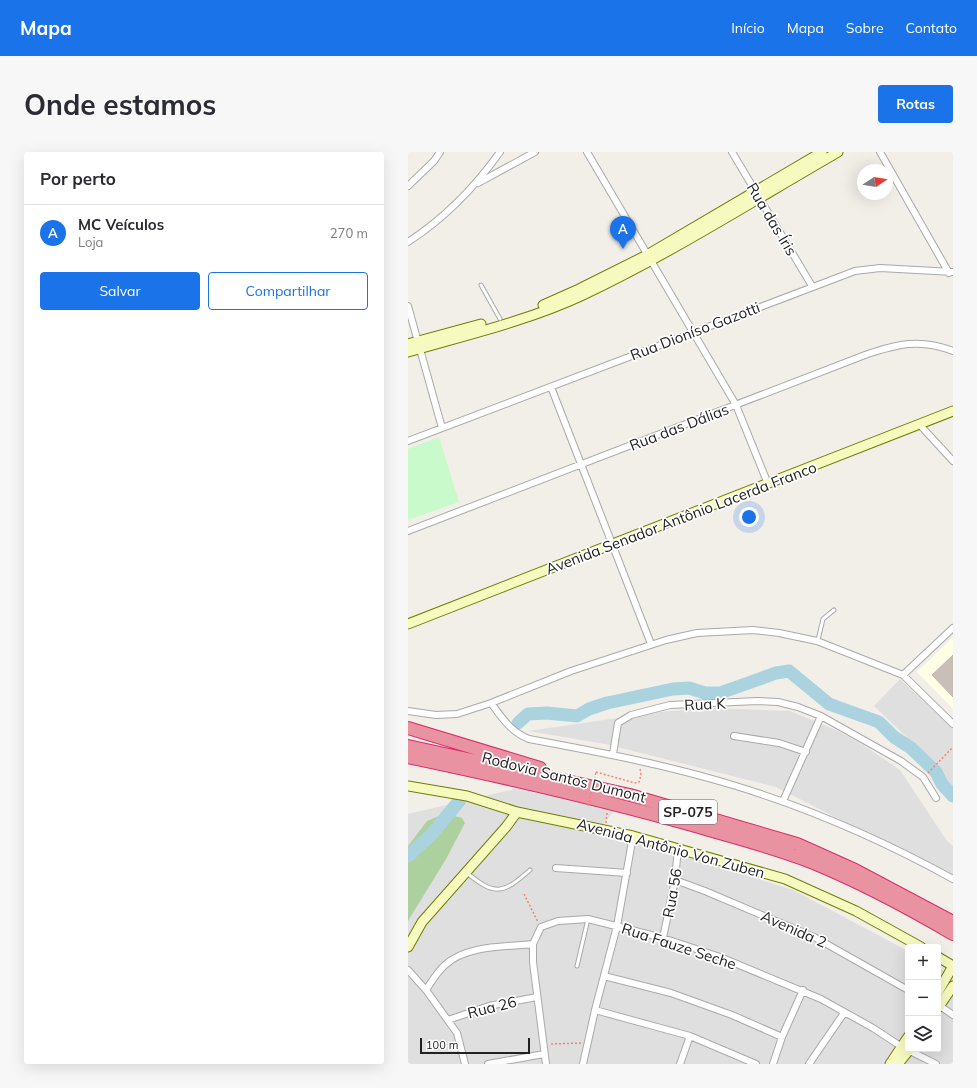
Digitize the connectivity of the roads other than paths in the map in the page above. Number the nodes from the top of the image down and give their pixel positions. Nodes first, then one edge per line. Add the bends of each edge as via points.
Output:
1 (440, 152) edge
2 (500, 152) edge
3 (535, 152) edge
4 (587, 152) edge
5 (732, 152) edge
6 (822, 152) edge
7 (838, 152) edge
8 (880, 152) edge
9 (474, 185) junction
10 (408, 186) edge
11 (757, 195) junction
12 (408, 242) edge
13 (648, 258) junction
14 (951, 272) edge
15 (481, 285) dead end
16 (812, 286) junction
17 (408, 306) edge
18 (500, 320) junction
19 (694, 332) junction
20 (415, 345) edge
21 (953, 351) edge
22 (408, 352) edge
23 (551, 387) junction
24 (736, 405) junction
25 (953, 410) edge
26 (919, 424) junction
27 (442, 428) junction
28 (408, 441) edge
29 (953, 461) edge
30 (581, 465) junction
31 (768, 484) junction
32 (408, 531) edge
33 (611, 545) junction
34 (834, 610) dead end
35 (408, 624) edge
36 (953, 628) edge
37 (818, 641) junction
38 (651, 644) junction
39 (902, 675) junction
40 (491, 703) junction
41 (408, 710) edge
42 (821, 716) junction
43 (953, 724) edge
44 (408, 728) edge
45 (734, 736) dead end
46 (408, 746) edge
47 (806, 752) junction
48 (613, 754) junction
49 (408, 757) edge
50 (408, 765) edge
51 (462, 769) junction
52 (582, 784) junction
53 (408, 786) edge
54 (936, 798) dead end
55 (783, 801) junction
56 (517, 812) junction
57 (633, 836) junction
58 (678, 847) junction
59 (556, 868) dead end
60 (530, 870) dead end
61 (465, 872) junction
62 (627, 872) junction
63 (953, 879) edge
64 (675, 880) junction
65 (588, 919) junction
66 (953, 922) edge
67 (617, 926) junction
68 (953, 934) edge
69 (664, 938) junction
70 (533, 944) junction
71 (916, 944) edge
72 (408, 948) edge
73 (941, 959) edge
74 (577, 966) dead end
75 (953, 966) edge
76 (408, 970) edge
77 (604, 976) junction
78 (953, 986) edge
79 (941, 987) edge
80 (905, 988) edge
81 (426, 990) junction
82 (803, 990) junction
83 (537, 997) junction
84 (941, 1004) edge
85 (941, 1008) edge
86 (595, 1010) junction
87 (844, 1013) junction
88 (953, 1015) edge
89 (448, 1020) junction
90 (690, 1036) junction
91 (782, 1037) junction
92 (905, 1048) edge
93 (905, 1051) edge
94 (905, 1052) edge
95 (913, 1052) edge
96 (544, 1054) junction
97 (465, 1064) edge
98 (488, 1064) edge
99 (546, 1064) edge
100 (583, 1064) edge
101 (680, 1064) edge
102 (756, 1064) edge
103 (773, 1064) edge
104 (809, 1064) edge
105 (890, 1064) edge
106 (898, 1064) edge
107 (936, 1064) edge

1 - 10 street
2 - 9 street
3 - 9 street
4 - 13 street
5 - 11 street, Rua das Íris
6 - 11 street
7 - 11 street
8 - 14 street
9 - 12 street via 445,214
11 - 13 street
11 - 16 street, Rua das Íris
13 - 18 street
13 - 19 street
13 - 20 street via 581,296 551,308
14 - 16 street, Rua Dioníso Gazotti via 863,269
15 - 18 lane
16 - 19 street, Rua Dioníso Gazotti
17 - 20 street
18 - 20 street
19 - 23 street, Rua Dioníso Gazotti
19 - 24 street
20 - 22 street
20 - 27 street
21 - 24 street, Rua das Dálias via 924,343 893,346
23 - 27 street, Rua Dioníso Gazotti
23 - 30 street
24 - 30 street, Rua das Dálias
24 - 31 street
25 - 26 street, Avenida Senador Antônio Lacerda Franco
26 - 29 street
26 - 31 street, Avenida Senador Antônio Lacerda Franco
27 - 28 street, Rua Dioníso Gazotti
30 - 32 street, Rua das Dálias
30 - 33 street
31 - 33 street, Avenida Senador Antônio Lacerda Franco
33 - 35 street, Avenida Senador Antônio Lacerda Franco
33 - 38 street
34 - 37 lane via 823,619
36 - 39 street
37 - 38 street via 779,633 730,630 697,633
37 - 39 street
38 - 40 street via 571,671
39 - 43 street
40 - 41 street via 457,714 436,715
40 - 48 street via 518,735
42 - 47 street
42 - 48 street, Rua K via 778,702 670,705 631,715 622,720 616,729
42 - 54 street, Rua K via 914,769
44 - 52 highway via 514,759
45 - 47 street via 779,743
46 - 52 highway, Rodovia Santos Dumont / SP-075
47 - 55 street
48 - 55 street
49 - 51 highway, Rodovia Santos Dumont / SP-075
50 - 51 highway
51 - 68 highway, Rodovia Santos Dumont / SP-075 via 666,818 809,861 862,884
52 - 66 highway, Rodovia Santos Dumont / SP-075 via 630,795 797,844 855,870
53 - 56 street, Avenida Antônio Von Zuben via 467,796
55 - 63 street via 854,829
56 - 57 street, Avenida Antônio Von Zuben
56 - 61 street
57 - 58 street, Avenida Antônio Von Zuben
57 - 62 street
58 - 64 street, Rua 56
58 - 71 street, Avenida Antônio Von Zuben via 786,879 856,911
59 - 62 street
60 - 61 lane via 516,882 496,890 491,890
61 - 72 street via 422,922
62 - 67 street
64 - 69 street, Rua 56
64 - 80 street, Avenida 2 via 816,938
65 - 67 street, Rua Fauze Seche
65 - 70 street, Rua Fauze Seche via 558,921 541,927
65 - 74 lane
67 - 69 street, Rua Fauze Seche
67 - 77 street
69 - 82 street, Rua Fauze Seche
70 - 81 street via 478,950 458,956 446,964
70 - 83 street
73 - 75 street
75 - 79 street
76 - 81 street
77 - 86 street
77 - 91 street via 671,993 732,1015
78 - 84 street
81 - 89 street
82 - 87 street, Rua Fauze Seche
82 - 91 street
83 - 89 street, Rua 26 via 489,1006
83 - 96 street
85 - 88 street
86 - 90 street
86 - 100 street
87 - 92 street, Rua Fauze Seche
87 - 104 street
89 - 97 street via 457,1033
90 - 101 street
90 - 102 street
91 - 103 street
93 - 105 street
94 - 106 street
95 - 107 street, Rua Fauze Seche
96 - 98 street
96 - 99 street

